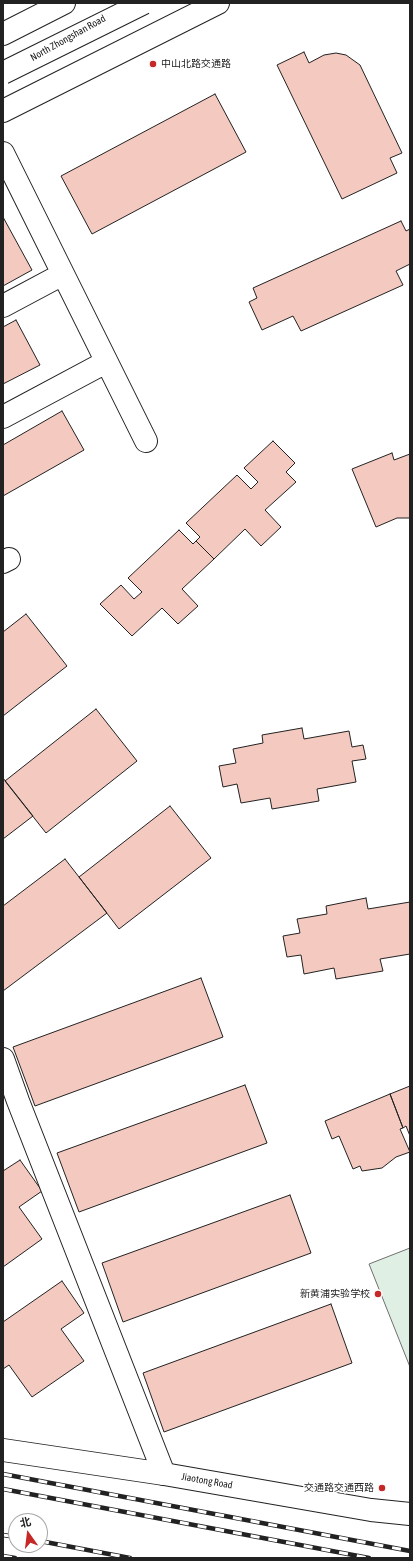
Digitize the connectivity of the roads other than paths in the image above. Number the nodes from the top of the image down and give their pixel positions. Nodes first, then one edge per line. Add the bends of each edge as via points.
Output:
1 (64, 3) edge
2 (132, 3) edge
3 (144, 3) edge
4 (218, 3) edge
5 (3, 34) edge
6 (3, 73) edge
7 (3, 111) edge
8 (3, 153) edge
9 (63, 274) junction
10 (3, 306) edge
11 (106, 362) junction
12 (3, 417) edge
13 (146, 441) dead end
14 (3, 1059) edge
15 (10, 1106) edge
16 (3, 1450) edge
17 (164, 1474) junction
18 (410, 1514) edge

1 - 5 main road
2 - 6 main road, North Zhongshan Road
3 - 6 main road, bridge
4 - 7 main road
8 - 9 main road
9 - 10 main road
9 - 11 main road
11 - 12 main road
11 - 13 main road
14 - 15 main road
15 - 17 main road
16 - 17 main road, Jiaotong Road
17 - 18 main road, Jiaotong Road via 372,1510

